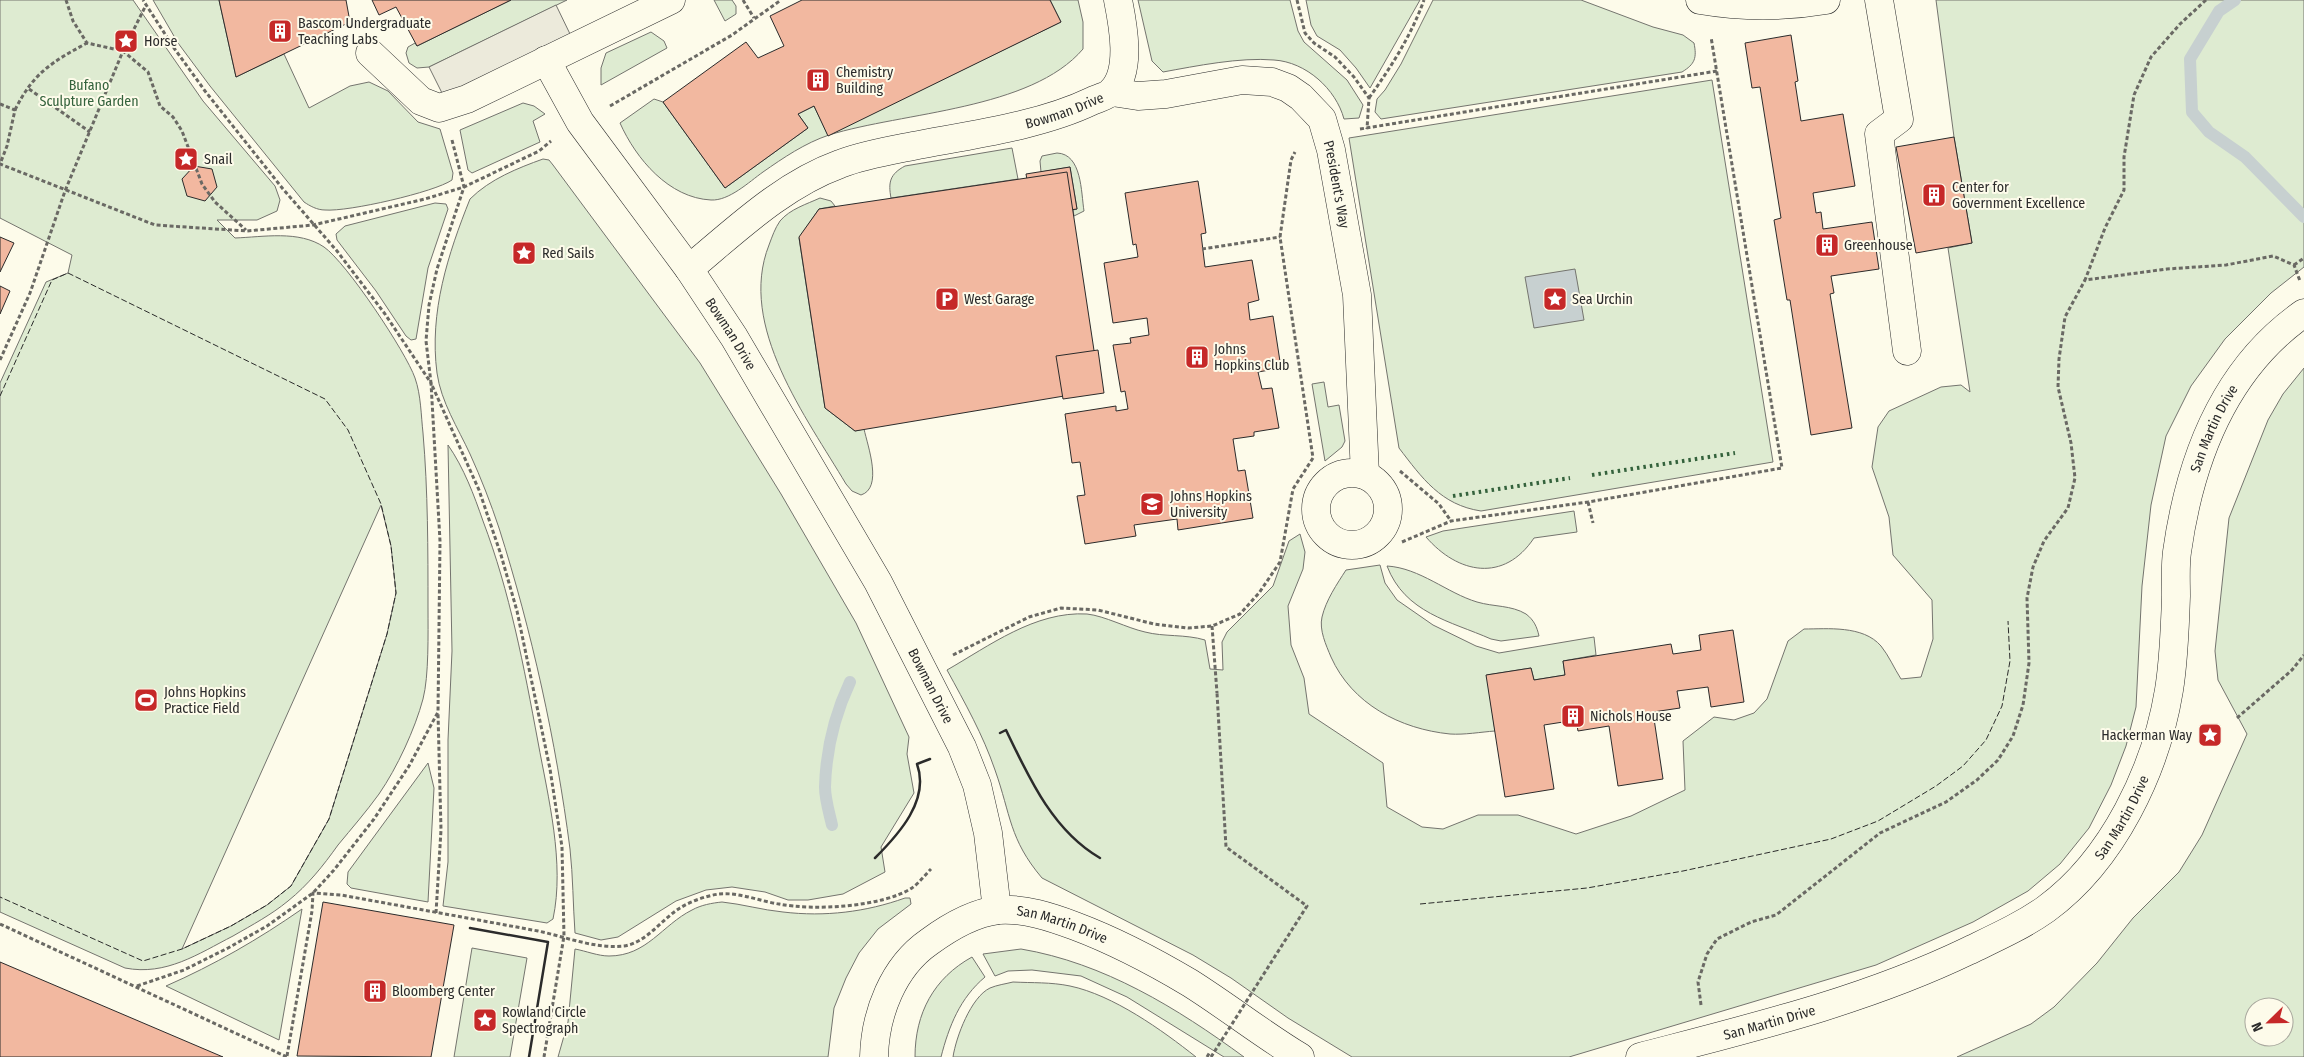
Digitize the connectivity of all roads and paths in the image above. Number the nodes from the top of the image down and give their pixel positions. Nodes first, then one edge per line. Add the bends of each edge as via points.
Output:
1 (66, 0) edge
2 (143, 0) edge
3 (671, 0) edge
4 (743, 0) edge
5 (781, 0) edge
6 (1118, 0) edge
7 (1297, 0) edge
8 (1424, 0) edge
9 (1700, 0) edge
10 (1826, 0) edge
11 (1879, 0) edge
12 (2206, 0) edge
13 (146, 5) junction
14 (754, 18) junction
15 (1710, 31) dead end
16 (86, 44) junction
17 (123, 51) junction
18 (370, 52) dead end
19 (546, 60) junction
20 (1717, 71) junction
21 (29, 89) junction
22 (1112, 92) junction
23 (1369, 98) junction
24 (0, 104) edge
25 (607, 108) dead end
26 (15, 110) junction
27 (1367, 129) junction
28 (1352, 130) dead end
29 (90, 132) junction
30 (554, 140) dead end
31 (454, 145) dead end
32 (1298, 147) dead end
33 (464, 187) junction
34 (65, 191) junction
35 (313, 225) junction
36 (247, 231) junction
37 (1280, 237) junction
38 (1202, 249) dead end
39 (2304, 258) edge
40 (2294, 265) junction
41 (688, 269) junction
42 (2085, 280) junction
43 (2302, 286) dead end
44 (2304, 313) edge
45 (1907, 351) dead end
46 (0, 360) edge
47 (431, 383) junction
48 (1365, 444) junction
49 (1365, 475) dead end
50 (1588, 502) junction
51 (1451, 521) junction
52 (1593, 523) dead end
53 (1402, 542) dead end
54 (1212, 626) junction
55 (956, 654) dead end
56 (2304, 655) edge
57 (438, 712) junction
58 (2237, 718) dead end
59 (931, 869) dead end
60 (313, 892) junction
61 (998, 910) junction
62 (436, 913) junction
63 (0, 924) edge
64 (564, 936) junction
65 (137, 986) junction
66 (1701, 1009) dead end
67 (1210, 1052) dead end
68 (287, 1056) edge
69 (544, 1057) edge
70 (874, 1057) edge
71 (1207, 1057) edge
72 (1210, 1057) edge
73 (1300, 1057) edge
74 (1640, 1057) edge

1 - 16 path
2 - 13 path
3 - 19 street
4 - 14 path
5 - 14 path
6 - 22 street, Bowman Drive via 1124,52 1122,73
7 - 23 path via 1305,33 1335,56
8 - 23 path via 1416,23
9 - 10 street via 1753,5
11 - 45 street via 1899,118 1879,134
12 - 42 path via 2151,58 2134,95 2124,157 2124,190
13 - 17 path
13 - 35 path via 205,91
14 - 25 path via 732,35
15 - 20 path
16 - 17 path
16 - 21 path via 52,63
17 - 29 path
17 - 36 path via 148,72 160,106 173,117 182,132 202,184 215,202
18 - 19 street via 421,101 439,108
19 - 41 street via 580,122
20 - 27 path
20 - 50 path via 1782,468
21 - 26 path
21 - 29 path
22 - 41 street, Bowman Drive via 1052,116 873,154 817,173 758,213
22 - 48 street, President's Way via 1138,96 1242,80 1272,82 1302,97 1322,120 1331,150 1357,295
23 - 27 path
24 - 26 path
26 - 34 path via 0,164
27 - 28 path
29 - 34 path
30 - 33 path via 539,151
31 - 33 path
32 - 37 path via 1291,160
33 - 35 path
33 - 47 path via 429,305 426,341
34 - 36 path via 155,225
34 - 46 path via 30,293
35 - 36 path
35 - 47 path via 366,288
37 - 38 path
37 - 54 path via 1313,458 1293,489 1280,562 1240,614
39 - 40 path
40 - 42 path via 2273,256
40 - 43 path
41 - 61 street, Bowman Drive via 749,361 858,544 962,747 977,785 988,833
42 - 66 path via 2065,317 2059,359 2058,386 2075,478 2068,508 2044,540 2033,567 2028,598 2029,662 2023,705 2013,736 1998,760 1946,802 1880,833 1776,915 1751,922 1717,939 1707,954 1698,982
44 - 74 street, San Martin Drive via 2268,342 2237,379 2214,419 2192,477 2177,553 2174,644 2169,691 2158,743 2117,829 2072,887 2018,927 1931,969 1804,1014
47 - 57 path via 440,541
47 - 64 path via 479,490 517,611 562,847
48 - 49 street, President's Way
48 - 51 path via 1427,493
50 - 51 path
50 - 52 path
51 - 53 path
54 - 55 path via 1188,628 1154,624 1098,610 1061,608 1029,617
54 - 72 path, bridge via 1226,847 1307,906
56 - 58 path via 2292,670
57 - 60 path via 409,766 374,819
57 - 62 path via 441,830
59 - 64 path via 914,887 899,895 868,903 838,907 780,904 720,894 680,908 645,937 626,946 600,945
60 - 62 path
60 - 65 path via 267,926 228,948 184,970
60 - 68 path
61 - 70 street, San Martin Drive via 941,934 901,971 886,997 877,1024
61 - 73 street, San Martin Drive via 1044,914 1134,951 1192,984
62 - 64 path
63 - 65 path
64 - 69 path
65 - 68 path
67 - 71 path

